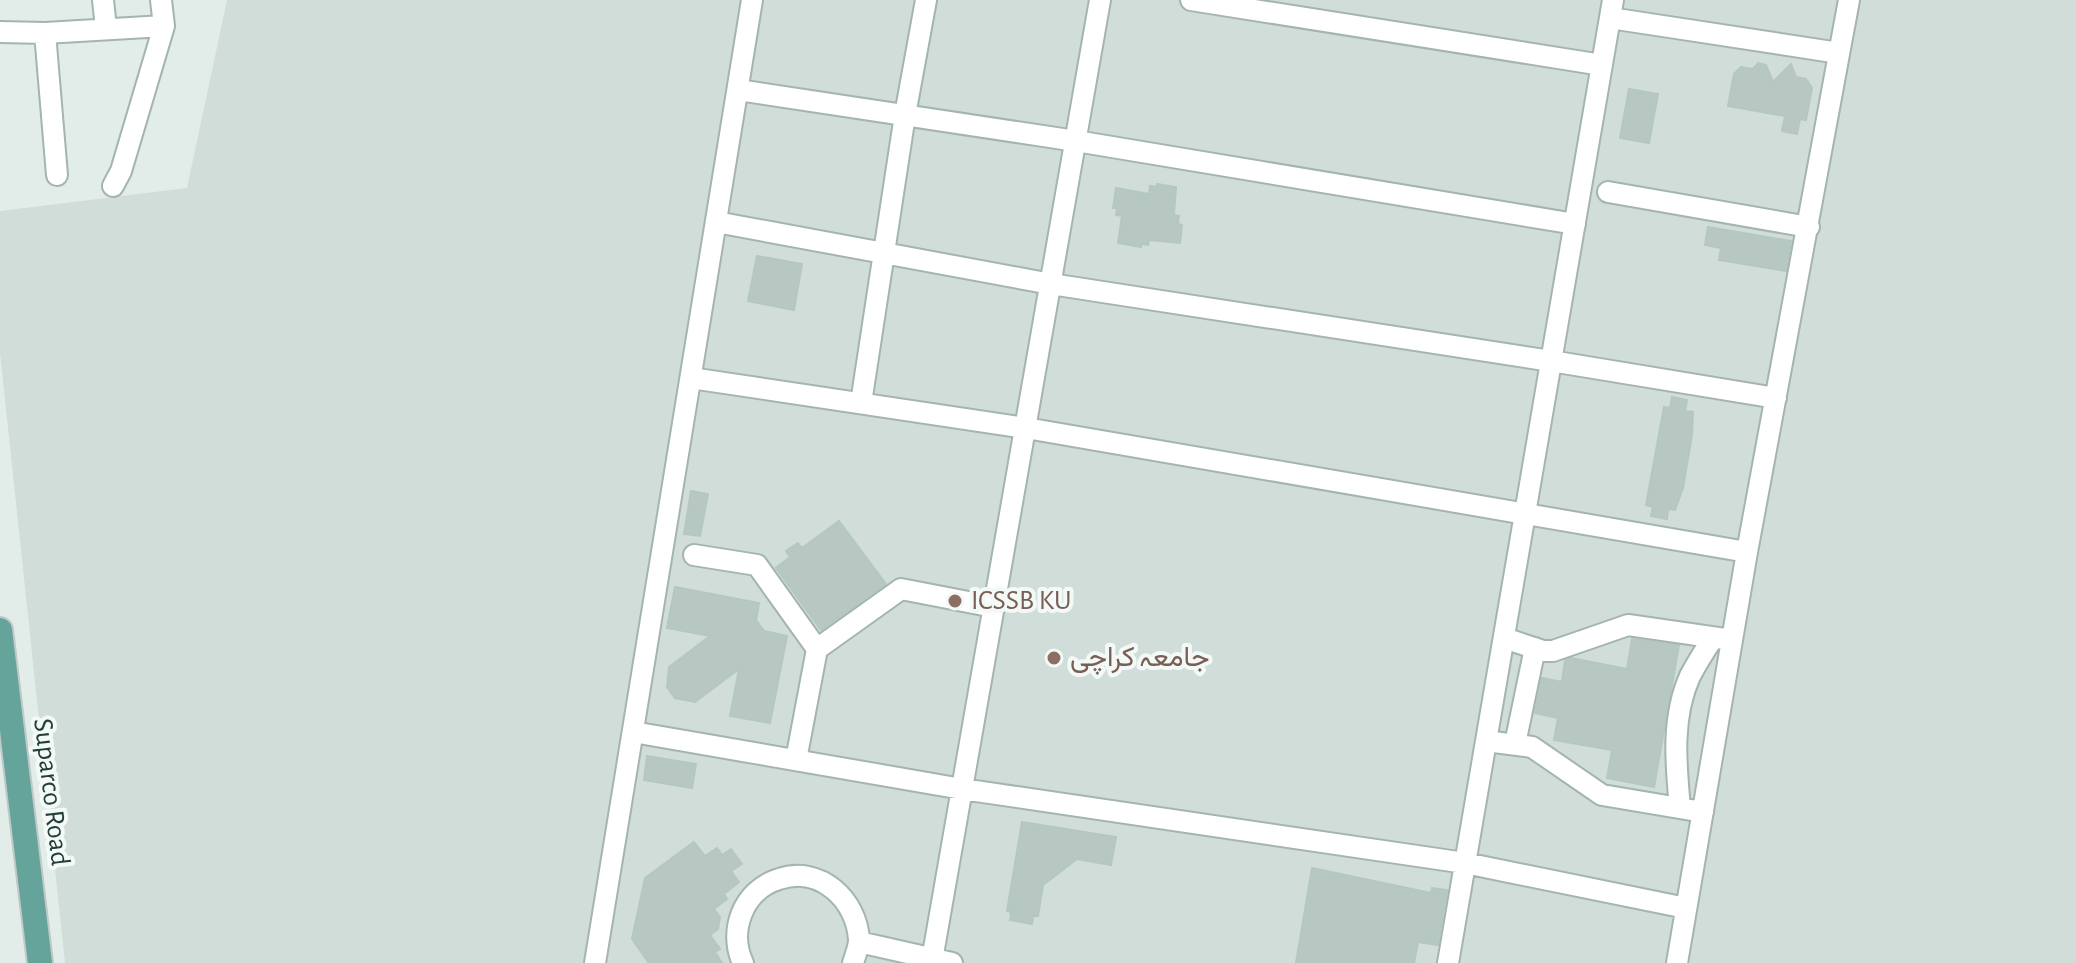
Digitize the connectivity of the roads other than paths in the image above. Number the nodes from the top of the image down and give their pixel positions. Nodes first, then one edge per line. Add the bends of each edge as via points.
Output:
1 (103, 0) edge
2 (161, 0) edge
3 (752, 0) edge
4 (926, 0) edge
5 (1100, 0) edge
6 (1191, 0) edge
7 (1849, 0) edge
8 (1611, 9) edge
9 (164, 26) junction
10 (106, 28) junction
11 (0, 32) edge
12 (45, 33) junction
13 (1839, 53) junction
14 (1602, 65) junction
15 (738, 90) junction
16 (905, 115) junction
17 (1076, 141) junction
18 (57, 175) dead end
19 (113, 186) dead end
20 (1608, 192) dead end
21 (716, 222) junction
22 (1575, 224) junction
23 (1809, 227) junction
24 (885, 254) junction
25 (1051, 284) junction
26 (1551, 361) junction
27 (691, 378) junction
28 (1776, 398) junction
29 (861, 403) junction
30 (1026, 428) junction
31 (1525, 513) junction
32 (1747, 552) junction
33 (694, 555) dead end
34 (994, 607) junction
35 (0, 630) edge
36 (1504, 638) junction
37 (1723, 639) junction
38 (1535, 648) junction
39 (817, 649) junction
40 (633, 732) junction
41 (1486, 741) junction
42 (1515, 744) junction
43 (796, 760) junction
44 (962, 789) junction
45 (1680, 808) junction
46 (1703, 812) junction
47 (1465, 863) junction
48 (1686, 908) junction
49 (859, 942) junction
50 (942, 961) edge
51 (40, 963) edge
52 (595, 963) edge
53 (743, 963) edge
54 (853, 963) edge
55 (1448, 963) edge
56 (1677, 963) edge

1 - 10 street
2 - 9 street
3 - 15 street
4 - 16 street
5 - 17 street
6 - 14 street
7 - 13 street
8 - 13 street
8 - 14 street
9 - 10 street
9 - 19 street
10 - 12 street
11 - 12 street
12 - 18 street
13 - 23 street
14 - 22 street
15 - 16 street
15 - 21 street
16 - 17 street
16 - 24 street
17 - 22 street
17 - 25 street
20 - 23 street
21 - 24 street
21 - 27 street
22 - 26 street
23 - 28 street
24 - 25 street
24 - 29 street
25 - 26 street
25 - 30 street
26 - 28 street
26 - 31 street
27 - 29 street
27 - 40 street
28 - 32 street
29 - 30 street
30 - 31 street
30 - 34 street
31 - 32 street
31 - 36 street
32 - 37 street
33 - 39 street via 757,565
34 - 39 street via 901,589
34 - 44 street
35 - 51 main road, Suparco Road
36 - 38 street
36 - 41 street
37 - 38 street via 1628,625 1553,651
37 - 45 street via 1690,677 1684,695 1674,751
37 - 46 street
38 - 42 street
39 - 43 street
40 - 43 street
40 - 52 street
41 - 42 street
41 - 47 street
42 - 45 street via 1532,747 1602,795
43 - 44 street
44 - 47 street
44 - 50 street
45 - 46 street
46 - 48 street
47 - 48 street
47 - 55 street
48 - 56 street
49 - 50 street
49 - 53 street via 854,913 836,889 809,877 779,878 754,893 738,919 736,948
49 - 54 street

